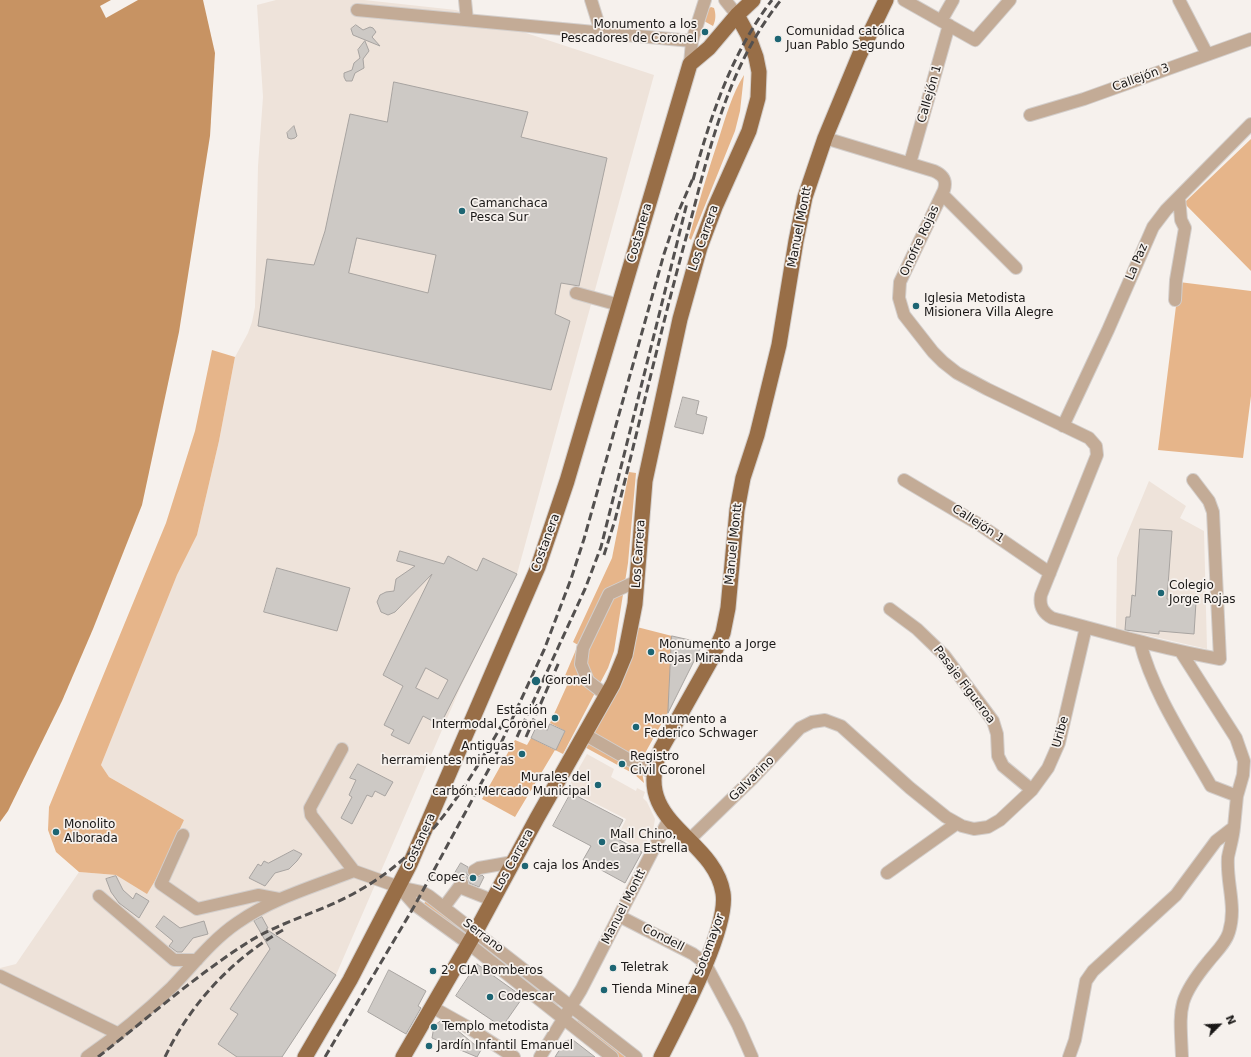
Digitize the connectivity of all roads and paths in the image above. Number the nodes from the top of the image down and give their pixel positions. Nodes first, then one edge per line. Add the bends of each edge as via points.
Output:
1 (466, 0) edge
2 (591, 0) edge
3 (705, 0) edge
4 (725, 0) edge
5 (753, 0) edge
6 (886, 0) edge
7 (904, 0) edge
8 (953, 0) edge
9 (1010, 0) edge
10 (1179, 0) edge
11 (357, 10) dead end
12 (737, 15) junction
13 (467, 20) junction
14 (945, 23) junction
15 (601, 32) junction
16 (1251, 40) edge
17 (692, 41) junction
18 (1207, 54) junction
19 (690, 64) junction
20 (1030, 115) dead end
21 (1251, 124) edge
22 (825, 138) junction
23 (910, 163) junction
24 (942, 194) junction
25 (1179, 197) junction
26 (1016, 268) dead end
27 (576, 293) dead end
28 (1176, 300) dead end
29 (619, 305) junction
30 (1063, 426) junction
31 (904, 480) dead end
32 (1193, 480) dead end
33 (1050, 573) junction
34 (637, 581) junction
35 (890, 609) dead end
36 (1086, 627) junction
37 (1140, 642) junction
38 (1181, 652) junction
39 (606, 695) junction
40 (818, 721) joint
41 (584, 734) junction
42 (342, 749) dead end
43 (654, 774) junction
44 (1032, 790) junction
45 (1237, 796) junction
46 (669, 819) junction
47 (956, 824) junction
48 (1234, 827) junction
49 (183, 834) dead end
50 (688, 840) junction
51 (513, 862) junction
52 (354, 871) junction
53 (474, 871) dead end
54 (887, 873) dead end
55 (399, 887) junction
56 (99, 896) dead end
57 (279, 899) junction
58 (492, 900) junction
59 (444, 908) junction
60 (620, 916) junction
61 (473, 937) junction
62 (197, 960) junction
63 (705, 963) junction
64 (0, 976) edge
65 (572, 1006) junction
66 (432, 1007) junction
67 (564, 1020) junction
68 (118, 1034) junction
69 (87, 1057) edge
70 (304, 1057) edge
71 (403, 1057) edge
72 (514, 1057) edge
73 (540, 1057) edge
74 (612, 1057) edge
75 (636, 1057) edge
76 (661, 1057) edge
77 (752, 1057) edge
78 (1069, 1057) edge
79 (1182, 1057) edge

1 - 13 street
2 - 15 street
3 - 17 street
4 - 12 street
5 - 12 main road
6 - 22 main road, Manuel Montt via 859,56
7 - 14 street
8 - 14 street, Callejón 1
9 - 14 street via 975,40
10 - 18 street
11 - 13 street
12 - 19 main road via 709,48
12 - 34 main road, Los Carrera via 756,57 759,82 757,102 749,131 715,206 689,282 645,481
13 - 15 street
14 - 23 street, Callejón 1
15 - 17 street
16 - 18 street, Callejón 3
17 - 19 street
18 - 20 street, Callejón 3 via 1084,99
19 - 29 main road, Costanera
21 - 25 street, La Paz
22 - 23 street, Onofre Rojas
22 - 43 main road, Manuel Montt via 805,196 779,345 740,493 734,526 726,625 711,660 661,749
23 - 24 street, Onofre Rojas via 940,174 945,181
24 - 26 street
24 - 30 street, Onofre Rojas via 900,282 899,298 904,315 933,352 954,370
25 - 28 street via 1181,220 1185,228 1176,280
25 - 30 street, La Paz via 1161,215 1149,234
27 - 29 street
29 - 55 main road, Costanera via 548,542 492,677
30 - 33 street, Onofre Rojas via 1089,438 1096,446 1097,455
31 - 33 street, Callejón 1 via 980,525
32 - 38 street via 1209,501 1213,512 1220,659
33 - 36 street via 1040,600 1044,613 1052,618
34 - 39 main road, Los Carrera via 625,655
34 - 39 street via 610,594 583,648 581,664 588,681
35 - 44 street, Pasaje Figueroa via 917,629 944,655 993,721 997,734 998,756 1003,766
36 - 37 street
36 - 44 street, Uribe via 1059,743 1048,768
37 - 38 street
37 - 45 street via 1162,698 1211,786
38 - 45 street via 1239,744 1244,761
39 - 41 main road, Los Carrera
40 - 47 street, Uribe via 831,721 841,726 910,788
40 - 50 street, Galvarino via 800,728 753,778
41 - 43 street
41 - 51 main road, Los Carrera
42 - 52 street via 310,808 311,815
43 - 46 main road, Manuel Montt via 658,800
44 - 47 street, Uribe via 994,824 974,829
45 - 48 street
46 - 50 main road, Sotomayor
46 - 60 street, Manuel Montt
47 - 54 street
48 - 78 street via 1216,841 1176,895 1093,971 1086,981 1075,1040
48 - 79 street via 1228,856 1233,900 1229,934 1185,994 1180,1023
49 - 57 street via 161,884 197,909 258,895
50 - 63 main road, Sotomayor via 714,870 723,893 721,923
51 - 53 street
51 - 58 main road, Los Carrera
52 - 55 street, Serrano
52 - 57 street
55 - 59 street, Serrano via 422,892
55 - 61 street, Serrano via 415,905
55 - 70 main road, Costanera via 350,980
56 - 62 street via 174,960
57 - 62 street via 237,923
58 - 59 street via 460,885
58 - 61 main road, Los Carrera
59 - 61 street, Serrano
60 - 63 street, Condell via 693,954
60 - 65 street, Manuel Montt
61 - 65 street, Serrano
61 - 66 main road, Los Carrera
61 - 67 street, Serrano
62 - 68 street
63 - 76 main road, Sotomayor
63 - 77 street via 738,1024
64 - 68 street
65 - 67 street, Manuel Montt
65 - 75 street, Serrano
66 - 71 main road, Los Carrera
66 - 72 street
67 - 73 street, Manuel Montt
67 - 74 street, Serrano
68 - 69 street

